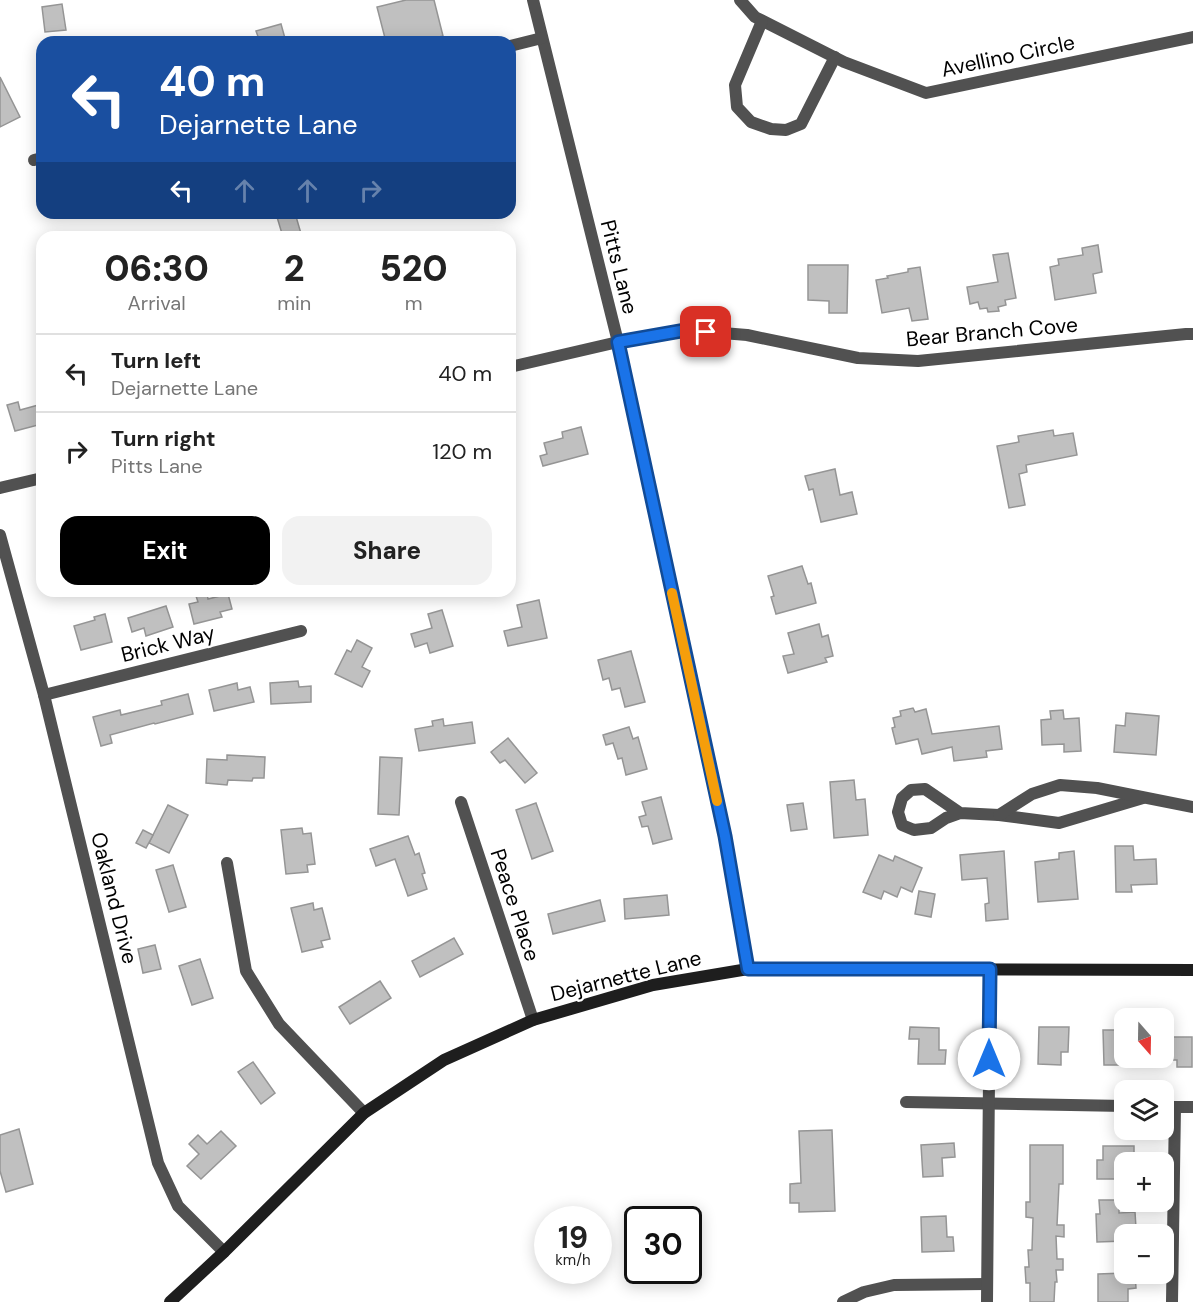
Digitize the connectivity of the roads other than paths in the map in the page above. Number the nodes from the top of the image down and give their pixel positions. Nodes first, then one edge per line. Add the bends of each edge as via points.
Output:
1 (533, 0) edge
2 (740, 0) edge
3 (762, 21) junction
4 (1193, 37) edge
5 (542, 38) junction
6 (516, 44) edge
7 (835, 57) junction
8 (1193, 334) edge
9 (618, 342) junction
10 (516, 366) edge
11 (36, 479) edge
12 (0, 488) edge
13 (0, 535) edge
14 (301, 631) dead end
15 (44, 695) junction
16 (1143, 798) junction
17 (461, 802) dead end
18 (1193, 807) edge
19 (960, 813) junction
20 (999, 815) junction
21 (227, 863) dead end
22 (748, 969) junction
23 (990, 969) junction
24 (1193, 970) edge
25 (533, 1020) junction
26 (906, 1102) dead end
27 (989, 1103) junction
28 (1114, 1106) edge
29 (1174, 1107) edge
30 (1193, 1107) edge
31 (364, 1113) junction
32 (1170, 1140) edge
33 (224, 1252) junction
34 (987, 1284) junction
35 (170, 1302) edge
36 (843, 1302) edge
37 (987, 1302) edge
38 (1172, 1302) edge

1 - 5 street, Pitts Lane
2 - 3 street, Avellino Circle
3 - 7 street, Avellino Circle
3 - 7 street via 735,85 737,107 751,122 786,130 801,123
4 - 7 street, Avellino Circle via 926,93
5 - 6 street
5 - 9 street, Pitts Lane
8 - 9 street, Bear Branch Cove via 918,361 858,358 747,335 686,330
9 - 10 street, Bear Branch Cove
9 - 22 street, Pitts Lane via 725,836
11 - 12 street
13 - 15 street, Oakland Drive
14 - 15 street, Brick Way
15 - 33 street, Oakland Drive via 158,1163 178,1206
16 - 18 street
16 - 20 street via 1059,823
16 - 20 street via 1060,785 1032,794
17 - 25 street, Peace Place
19 - 19 street via 925,789 911,790 902,798 898,812 902,825 914,830 931,828
19 - 20 street
21 - 31 street via 246,971 279,1024
22 - 23 main road, Dejarnette Lane
22 - 25 main road, Dejarnette Lane via 653,985
23 - 24 main road, Dejarnette Lane
23 - 27 street
25 - 31 main road, Dejarnette Lane via 444,1060
26 - 27 street
27 - 28 street
27 - 34 street
29 - 30 street
31 - 33 main road, Dejarnette Lane
32 - 38 street
33 - 35 main road, Dejarnette Lane
34 - 36 street via 894,1285
34 - 37 street

